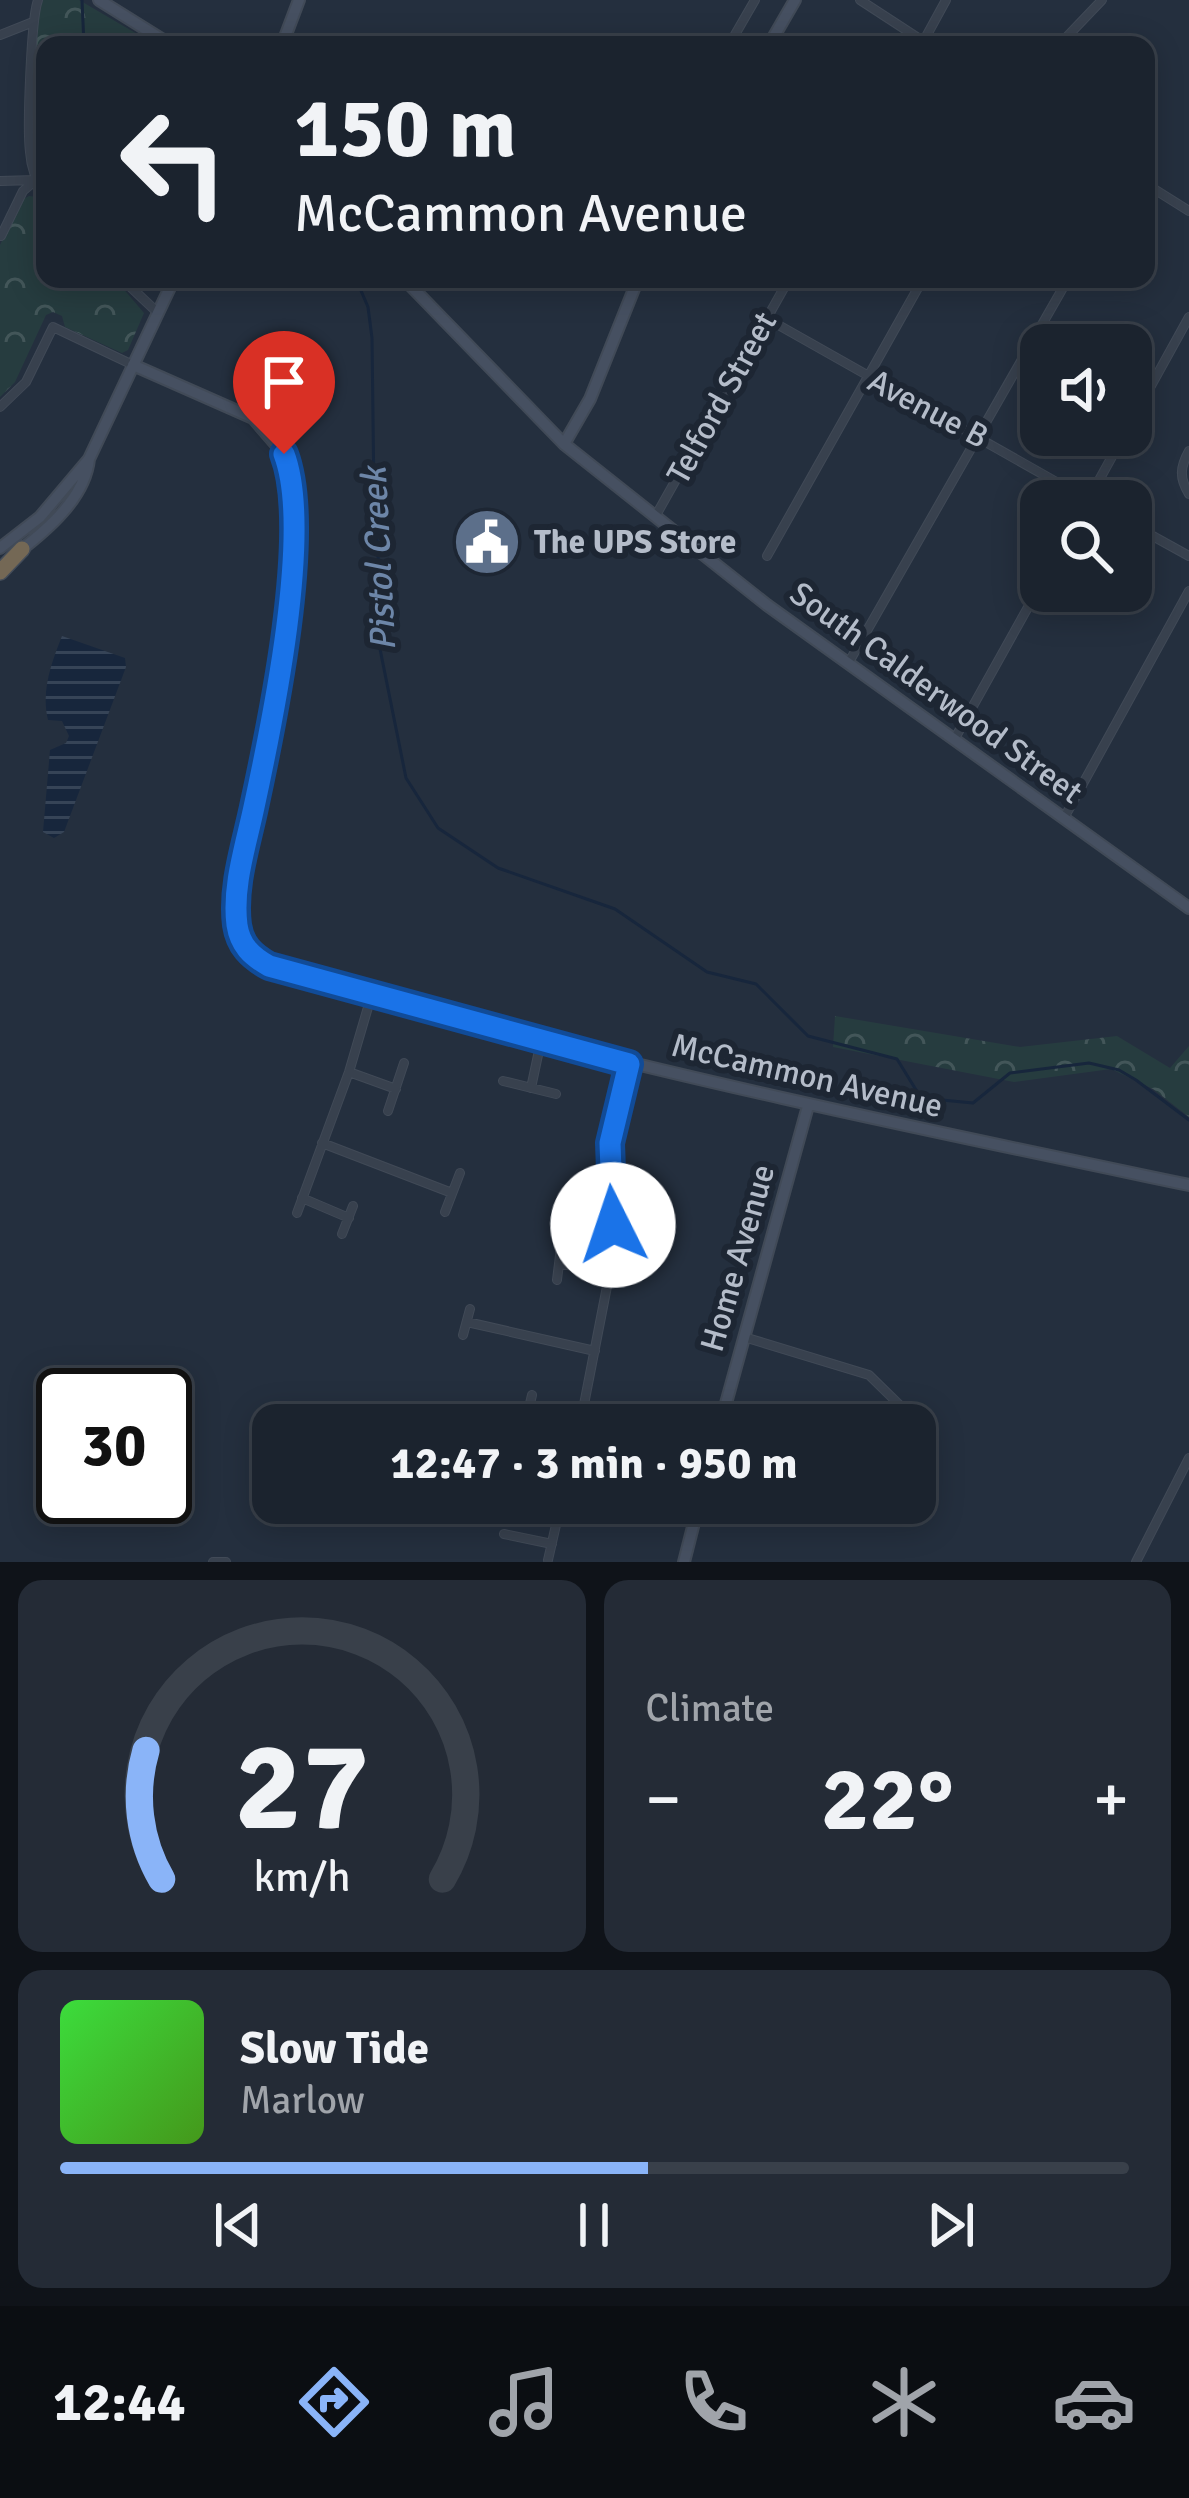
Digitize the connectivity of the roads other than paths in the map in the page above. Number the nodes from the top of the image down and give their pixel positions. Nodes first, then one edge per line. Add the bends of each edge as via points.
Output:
1 (38, 0) edge
2 (100, 0) edge
3 (298, 0) edge
4 (755, 0) edge
5 (795, 0) edge
6 (860, 0) edge
7 (946, 0) edge
8 (1102, 0) edge
9 (33, 22) junction
10 (0, 35) edge
11 (157, 36) edge
12 (285, 36) edge
13 (734, 36) edge
14 (774, 36) edge
15 (912, 36) edge
16 (928, 36) edge
17 (1068, 36) edge
18 (36, 174) edge
19 (36, 180) edge
20 (0, 181) edge
21 (36, 181) edge
22 (1155, 190) edge
23 (1189, 211) edge
24 (1, 236) edge
25 (132, 288) edge
26 (169, 288) edge
27 (413, 288) edge
28 (634, 288) edge
29 (784, 288) edge
30 (918, 288) edge
31 (1063, 288) edge
32 (157, 312) junction
33 (1189, 316) edge
34 (766, 318) junction
35 (133, 365) junction
36 (868, 377) junction
37 (1152, 384) edge
38 (0, 406) edge
39 (979, 436) junction
40 (564, 445) junction
41 (1189, 451) edge
42 (89, 459) junction
43 (1053, 480) edge
44 (1189, 494) edge
45 (655, 517) junction
46 (1152, 536) edge
47 (0, 548) edge
48 (22, 549) joint
49 (766, 556) dead end
50 (1189, 556) edge
51 (0, 569) edge
52 (1189, 591) edge
53 (1025, 612) edge
54 (849, 662) junction
55 (954, 741) junction
56 (1063, 819) junction
57 (1189, 908) edge
58 (371, 996) junction
59 (541, 1041) junction
60 (404, 1063) dead end
61 (629, 1064) junction
62 (350, 1072) junction
63 (503, 1081) dead end
64 (531, 1088) junction
65 (396, 1089) junction
66 (556, 1094) dead end
67 (808, 1106) junction
68 (388, 1111) dead end
69 (322, 1143) junction
70 (460, 1173) dead end
71 (1189, 1185) edge
72 (576, 1188) dead end
73 (610, 1188) junction
74 (452, 1193) junction
75 (302, 1198) junction
76 (353, 1206) dead end
77 (445, 1212) dead end
78 (297, 1213) dead end
79 (349, 1218) junction
80 (342, 1234) dead end
81 (561, 1247) dead end
82 (560, 1264) junction
83 (610, 1271) junction
84 (556, 1280) dead end
85 (470, 1309) dead end
86 (467, 1322) junction
87 (463, 1335) dead end
88 (745, 1337) junction
89 (596, 1351) junction
90 (532, 1396) dead end
91 (530, 1404) edge
92 (584, 1404) edge
93 (726, 1404) edge
94 (899, 1404) edge
95 (1189, 1458) edge
96 (1185, 1476) edge
97 (556, 1524) edge
98 (694, 1524) edge
99 (504, 1534) dead end
100 (551, 1544) junction
101 (548, 1560) edge
102 (213, 1562) edge
103 (226, 1562) edge
104 (684, 1562) edge
105 (1136, 1562) edge

1 - 9 street
2 - 11 street
3 - 12 street
4 - 13 street
5 - 14 street
6 - 15 street
7 - 16 street
8 - 17 street
9 - 10 street
9 - 18 street via 29,136
19 - 20 street
21 - 24 street via 23,190
22 - 23 street
25 - 32 street
26 - 32 street
27 - 40 street, South Calderwood Street
28 - 40 street
29 - 34 street, Telford Street
30 - 36 street
31 - 39 street
32 - 35 street
33 - 37 street
34 - 36 street, Avenue B
34 - 45 street, Telford Street
35 - 38 street via 52,327 26,382
35 - 42 street
35 - 58 street, McCammon Avenue via 253,418 284,454 295,496 290,584 237,923 242,942 269,966
36 - 39 street, Avenue B
36 - 49 street
39 - 43 street, Avenue B
39 - 54 street
40 - 45 street, South Calderwood Street
41 - 44 street via 1181,482
42 - 47 street via 40,517
42 - 48 street via 88,475 66,507
45 - 54 street, South Calderwood Street
46 - 50 street
48 - 51 highway
52 - 56 street
53 - 55 street
54 - 55 street, South Calderwood Street
55 - 56 street, South Calderwood Street
56 - 57 street, South Calderwood Street
58 - 59 street, McCammon Avenue
58 - 62 street
59 - 61 street, McCammon Avenue
59 - 64 street
60 - 65 street
61 - 67 street, McCammon Avenue
61 - 73 street via 612,1124
62 - 65 street
62 - 69 street
63 - 64 street
64 - 66 street
65 - 68 street
67 - 71 street, McCammon Avenue
67 - 88 street, Home Avenue
69 - 74 street
69 - 75 street
70 - 74 street
72 - 73 street
73 - 83 street
74 - 77 street
75 - 78 street
75 - 79 street
76 - 79 street
79 - 80 street
81 - 82 street
82 - 83 street
82 - 84 street
83 - 89 street
85 - 86 street
86 - 87 street
86 - 89 street
88 - 93 street, Home Avenue
88 - 94 street via 868,1375
89 - 92 street
90 - 91 street
95 - 96 street
96 - 105 street
97 - 100 street
98 - 104 street
99 - 100 street
100 - 101 street
102 - 103 street

